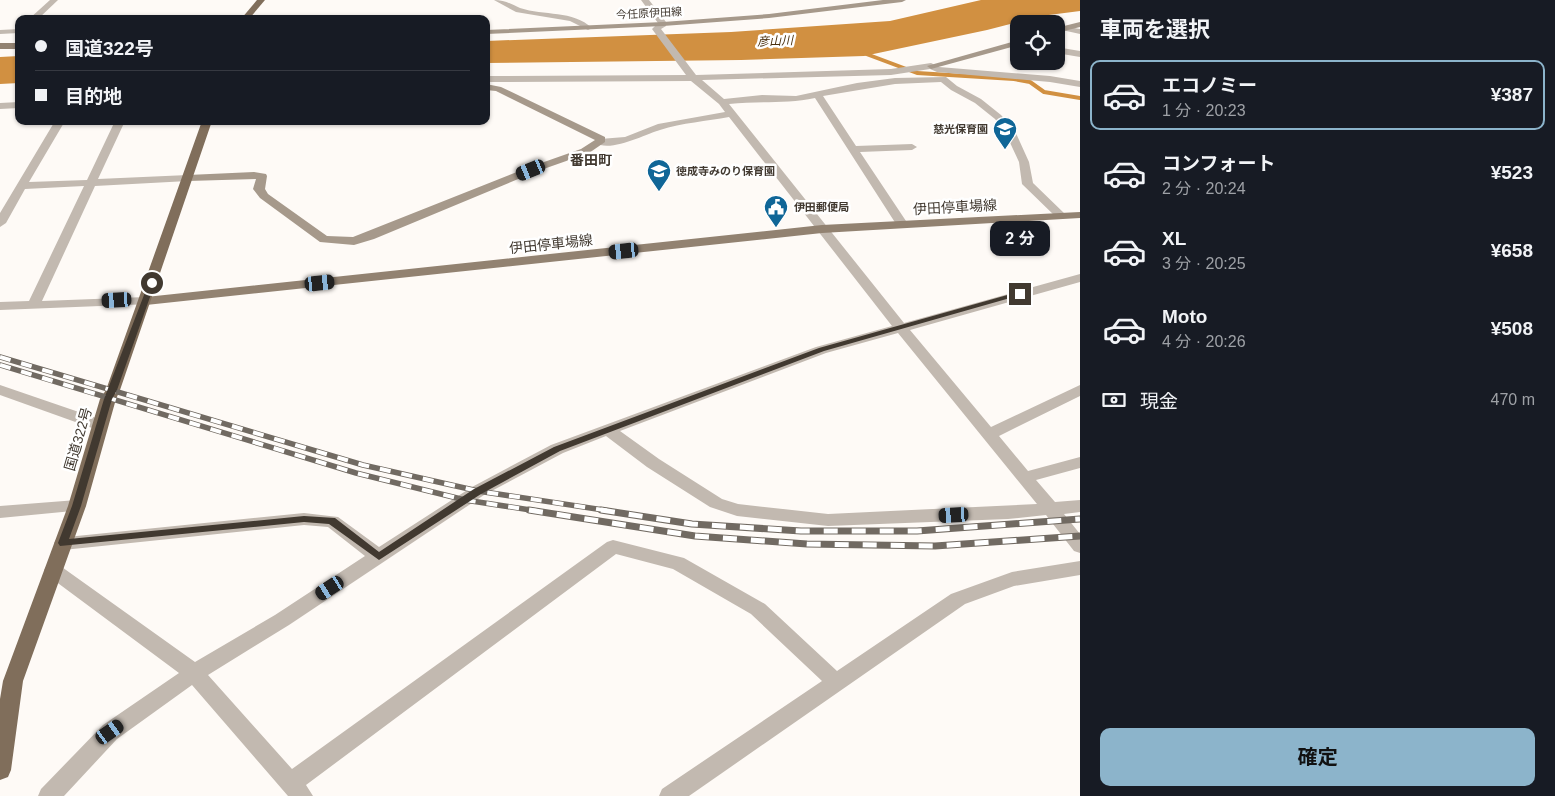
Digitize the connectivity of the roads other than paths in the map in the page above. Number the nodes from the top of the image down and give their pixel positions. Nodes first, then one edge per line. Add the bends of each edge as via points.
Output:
1 (54, 0) edge
2 (261, 0) edge
3 (498, 0) edge
4 (645, 0) edge
5 (849, 0) edge
6 (902, 0) edge
7 (858, 5) junction
8 (37, 15) edge
9 (248, 15) edge
10 (1080, 24) edge
11 (660, 27) junction
12 (588, 28) junction
13 (1065, 28) edge
14 (1065, 30) edge
15 (15, 31) edge
16 (0, 32) edge
17 (490, 32) edge
18 (1080, 32) edge
19 (1010, 45) edge
20 (0, 46) edge
21 (15, 46) edge
22 (1065, 52) edge
23 (1080, 54) edge
24 (936, 72) junction
25 (692, 77) junction
26 (490, 79) edge
27 (1080, 84) edge
28 (490, 88) edge
29 (818, 95) junction
30 (722, 102) junction
31 (15, 105) edge
32 (0, 106) edge
33 (731, 114) junction
34 (58, 125) edge
35 (118, 125) edge
36 (206, 125) edge
37 (600, 142) junction
38 (912, 147) dead end
39 (853, 149) junction
40 (188, 178) junction
41 (91, 182) junction
42 (21, 186) junction
43 (1061, 216) junction
44 (1079, 216) edge
45 (0, 223) edge
46 (902, 224) junction
47 (822, 229) junction
48 (1080, 278) edge
49 (146, 300) junction
50 (34, 304) junction
51 (0, 306) edge
52 (900, 327) junction
53 (1080, 390) edge
54 (0, 391) edge
55 (100, 425) junction
56 (606, 429) junction
57 (988, 435) junction
58 (1080, 462) edge
59 (1025, 478) junction
60 (77, 506) junction
61 (1080, 506) edge
62 (1053, 510) junction
63 (0, 512) edge
64 (63, 543) junction
65 (1080, 546) edge
66 (379, 557) junction
67 (1080, 568) edge
68 (53, 570) junction
69 (194, 673) junction
70 (838, 683) junction
71 (0, 770) edge
72 (297, 789) edge
73 (49, 796) edge
74 (670, 796) edge

1 - 8 street
2 - 9 highway
3 - 12 street via 531,13 572,19
4 - 11 street
5 - 7 street
6 - 7 street, 今任原伊田線
7 - 11 street, 今任原伊田線
10 - 13 street
11 - 12 street, 今任原伊田線
11 - 25 street
12 - 17 street, 今任原伊田線
14 - 18 street
15 - 16 street
19 - 24 street
20 - 21 main road
22 - 23 street
24 - 25 street
24 - 27 street
24 - 29 street
24 - 43 street via 998,117 1010,131 1024,162 1028,184
25 - 26 street
25 - 30 street
28 - 37 street via 596,135
29 - 30 street
29 - 39 street
30 - 33 street
31 - 32 street
33 - 37 street via 671,124 627,140
33 - 47 street
34 - 42 street
35 - 41 street
36 - 40 highway, 国道322号
37 - 40 street via 585,151 354,241 324,238 264,196 260,189 262,176
38 - 39 street
39 - 46 street
40 - 41 street
40 - 49 highway, 国道322号
41 - 42 street
41 - 50 street
42 - 45 street
43 - 44 main road, 伊田停車場線
43 - 46 main road, 伊田停車場線
46 - 47 main road, 伊田停車場線
47 - 49 main road, 伊田停車場線
47 - 52 street
48 - 52 street
49 - 50 street
49 - 55 highway, 国道322号
50 - 51 street
52 - 56 street via 822,350
52 - 57 street
53 - 57 street
54 - 55 street
55 - 60 highway, 国道322号
56 - 62 street via 716,502 737,510 828,520
56 - 66 street via 557,449 478,492
57 - 59 street
58 - 59 street
59 - 62 street
60 - 63 street
60 - 64 highway, 国道322号
61 - 62 street
62 - 65 street
64 - 66 street via 304,519 332,521
64 - 68 highway, 国道322号
66 - 69 street
67 - 70 street via 1012,579 958,599
68 - 69 street
68 - 71 highway, 国道322号 via 13,681
69 - 72 street
69 - 73 street via 110,732
70 - 72 street via 758,608 678,564 613,547
70 - 74 street

